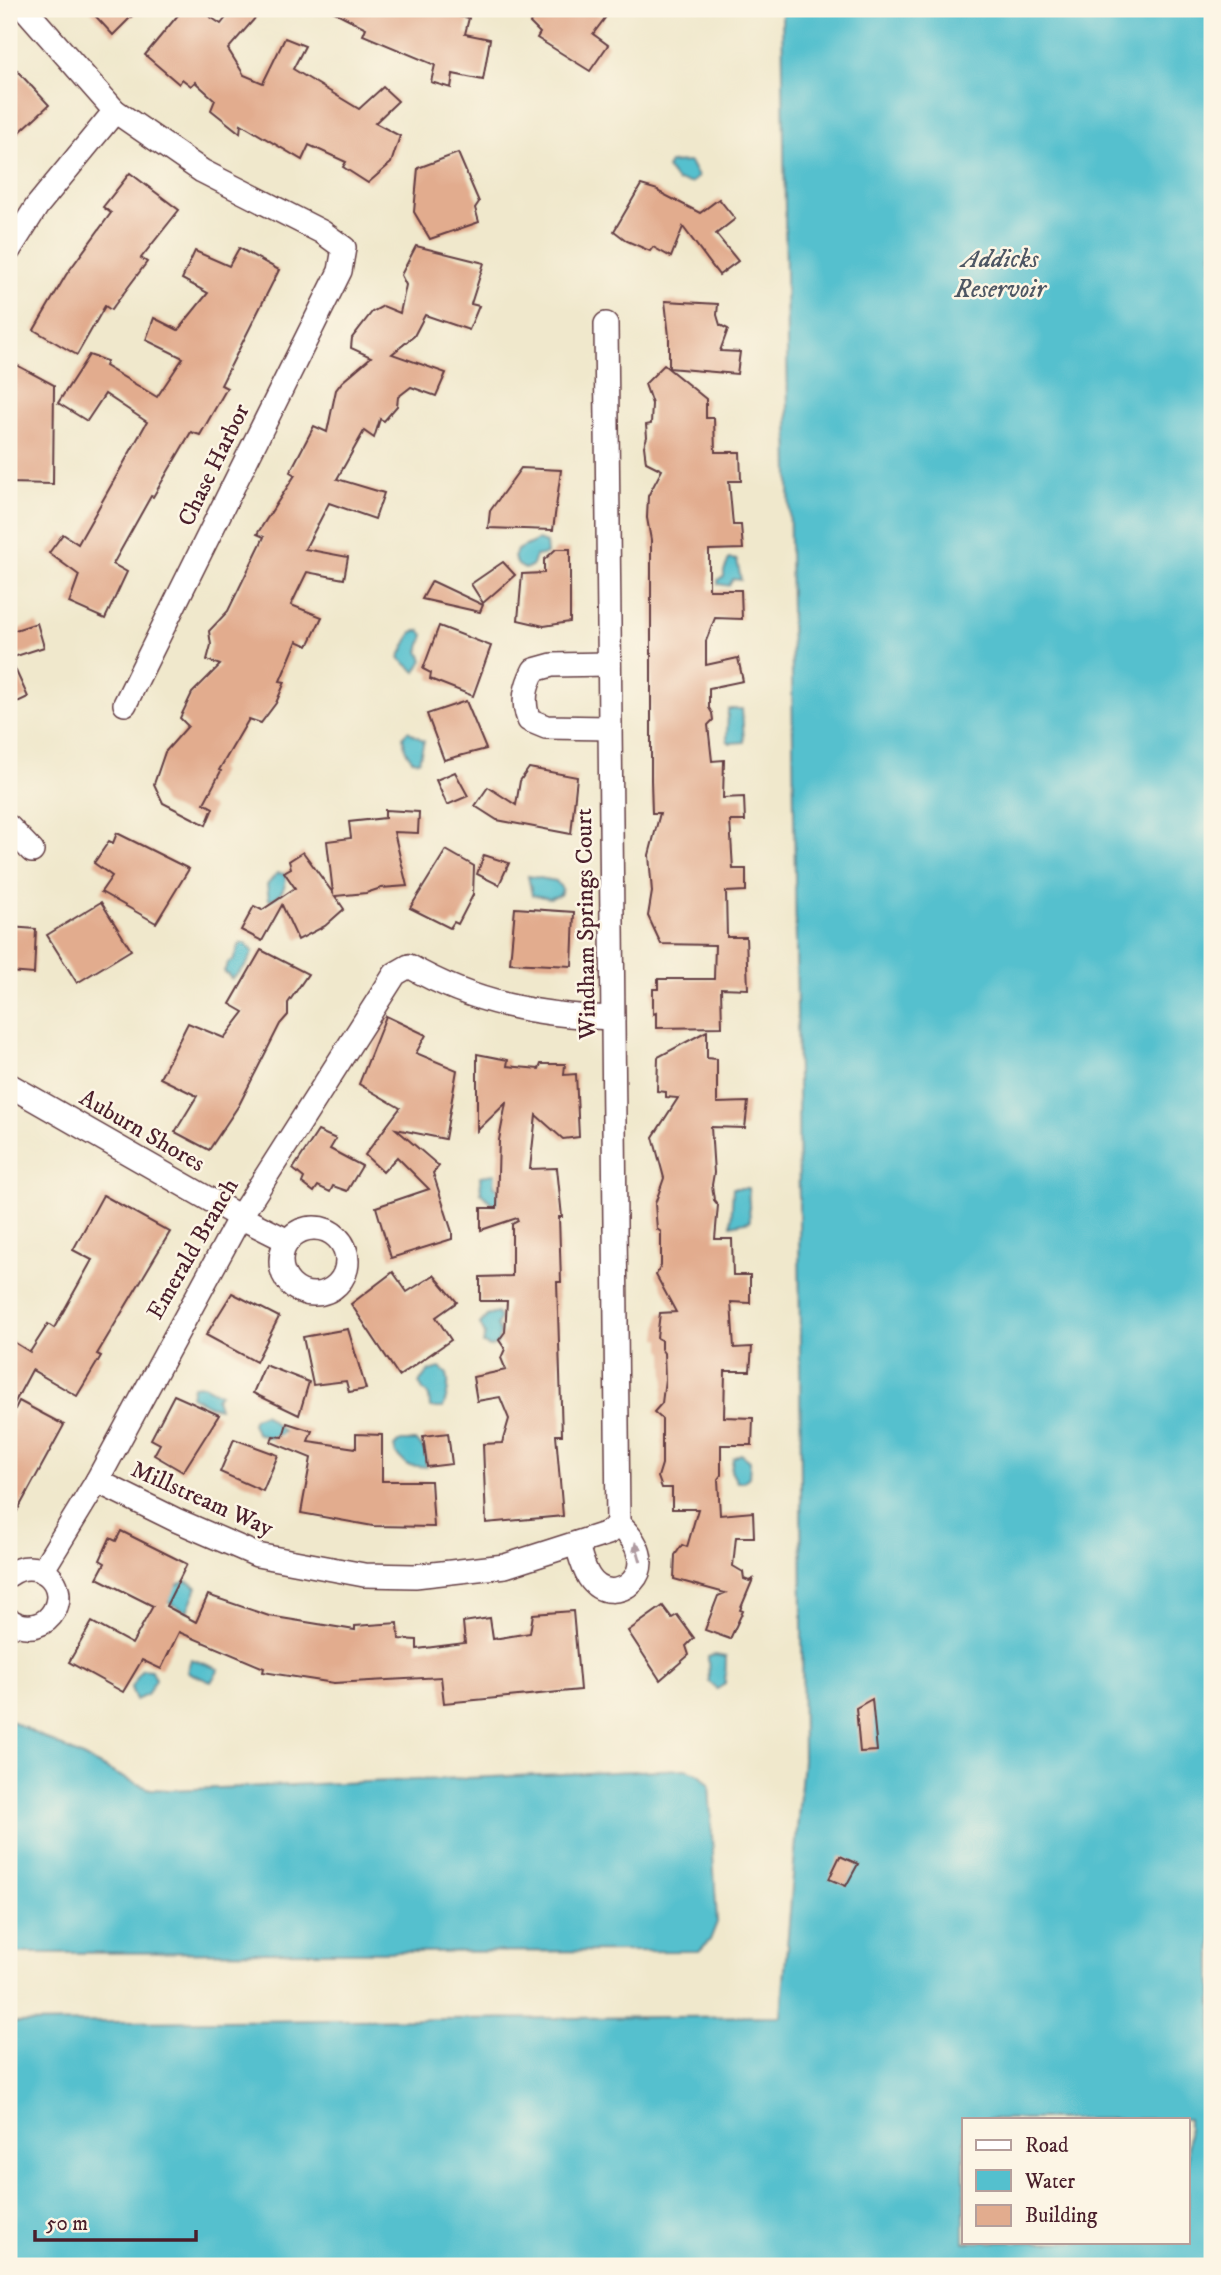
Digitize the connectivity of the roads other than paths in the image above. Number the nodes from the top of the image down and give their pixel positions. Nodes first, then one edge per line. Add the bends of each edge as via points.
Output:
1 (24, 9) edge
2 (115, 111) junction
3 (9, 250) edge
4 (606, 324) dead end
5 (609, 664) junction
6 (125, 704) dead end
7 (610, 727) junction
8 (9, 827) edge
9 (32, 851) dead end
10 (613, 1018) junction
11 (9, 1086) edge
12 (240, 1217) junction
13 (288, 1241) dead end
14 (97, 1481) junction
15 (618, 1524) junction
16 (577, 1545) junction
17 (42, 1571) junction
18 (9, 1575) edge
19 (9, 1619) edge

1 - 2 street
2 - 3 street via 37,206
2 - 6 street, Chase Harbor via 202,171 322,232 344,248 341,271
4 - 5 street, Windham Springs Court
5 - 7 street, Windham Springs Court
5 - 7 street via 552,665 534,670 526,685 525,709 529,720 546,727
7 - 10 street, Windham Springs Court
8 - 9 street
10 - 12 street, Emerald Branch via 501,1005 441,985 409,966 395,974
10 - 15 street, Windham Springs Court
11 - 12 street, Auburn Shores
12 - 13 street, Auburn Shores
12 - 14 street, Emerald Branch
14 - 16 street, Millstream Way via 257,1555 364,1575 415,1576 505,1566
14 - 17 street, Emerald Branch
15 - 16 street, Millstream Way
16 -> 15 street via 595,1584 604,1589 625,1587 639,1573 641,1563 635,1540
17 - 18 street via 25,1568
17 - 19 street via 58,1592 52,1616 30,1627

